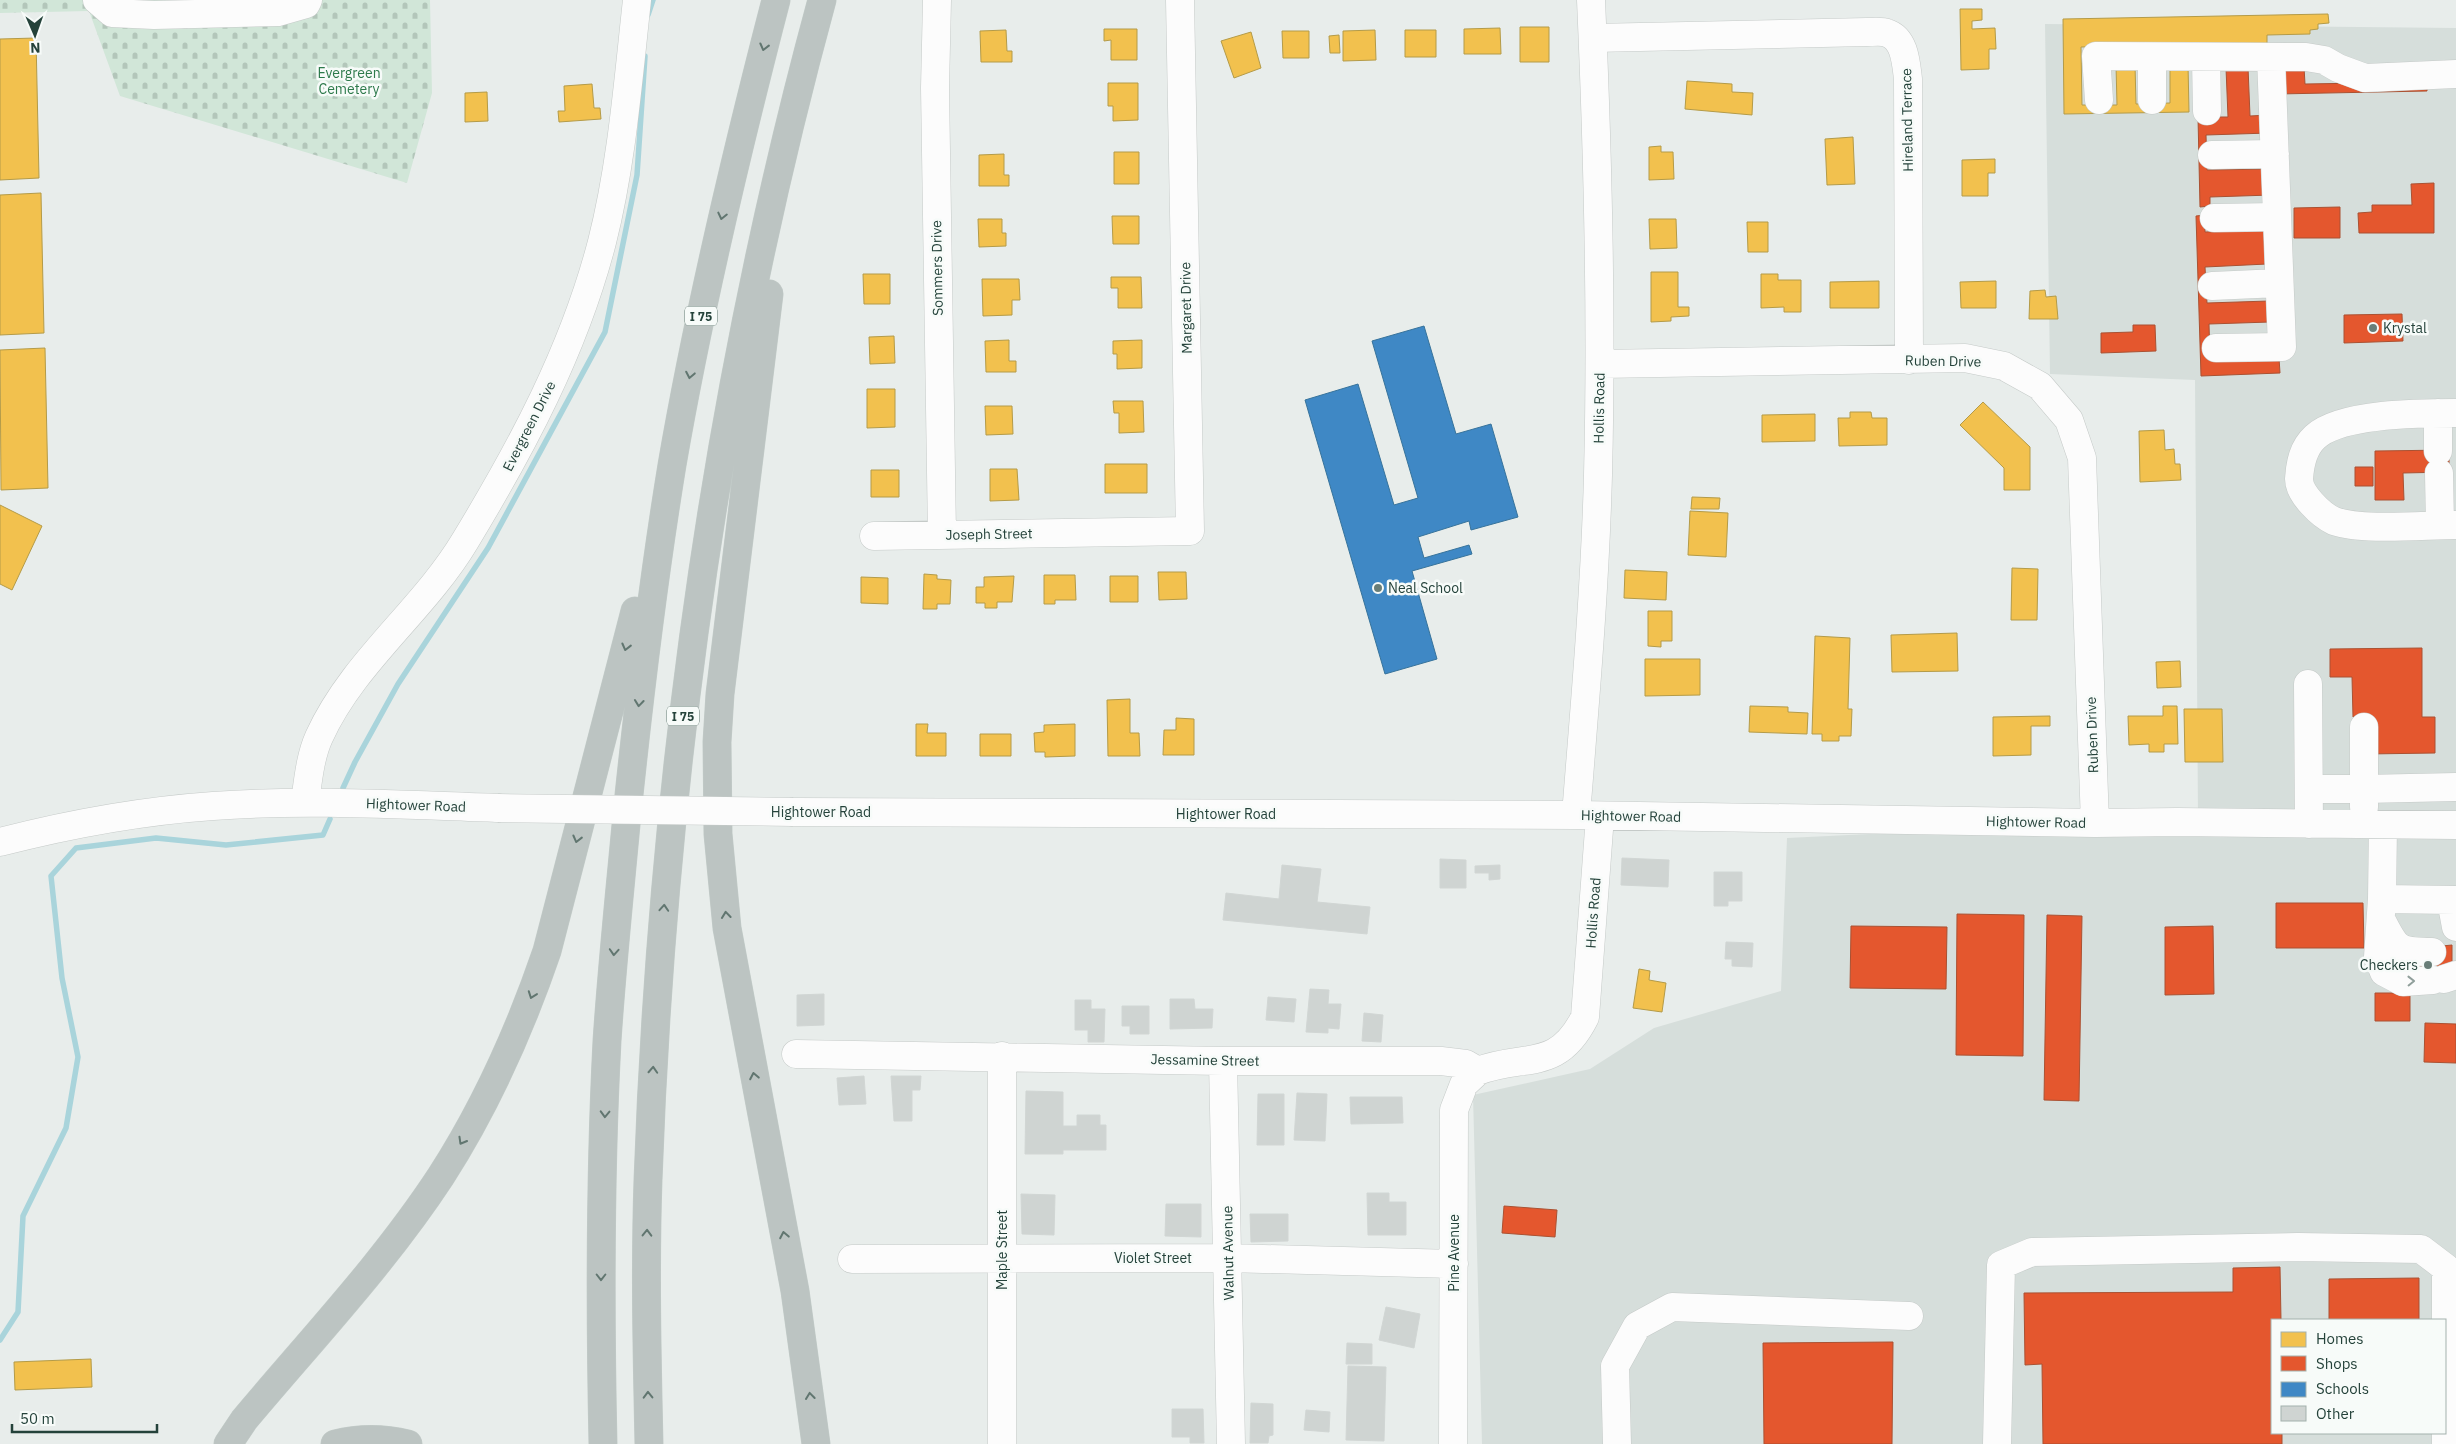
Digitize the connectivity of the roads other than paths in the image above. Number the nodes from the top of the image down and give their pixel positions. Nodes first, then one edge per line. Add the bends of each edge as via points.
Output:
1 (97, 0) edge
2 (308, 0) edge
3 (637, 0) edge
4 (776, 0) edge
5 (822, 0) edge
6 (936, 0) edge
7 (1180, 0) edge
8 (1591, 0) edge
9 (1593, 38) junction
10 (2152, 56) junction
11 (2206, 57) junction
12 (2271, 57) junction
13 (2456, 74) edge
14 (2099, 100) dead end
15 (2152, 100) dead end
16 (2207, 111) dead end
17 (2274, 154) junction
18 (2212, 155) dead end
19 (782, 157) junction
20 (2277, 217) junction
21 (2214, 218) dead end
22 (2279, 283) junction
23 (2212, 286) dead end
24 (2216, 348) dead end
25 (1909, 360) junction
26 (1600, 364) junction
27 (2447, 413) edge
28 (673, 464) junction
29 (2448, 525) edge
30 (1105, 532) joint
31 (942, 535) junction
32 (874, 536) dead end
33 (2308, 684) dead end
34 (2364, 727) dead end
35 (2428, 787) junction
36 (2456, 787) edge
37 (2309, 789) junction
38 (2364, 789) junction
39 (305, 802) junction
40 (1588, 815) junction
41 (2095, 823) junction
42 (2309, 824) junction
43 (2374, 825) junction
44 (2456, 825) edge
45 (2428, 826) junction
46 (0, 842) edge
47 (2454, 900) edge
48 (2382, 909) junction
49 (2456, 927) edge
50 (2444, 965) edge
51 (796, 1054) dead end
52 (1002, 1056) junction
53 (1223, 1061) junction
54 (1478, 1071) junction
55 (1228, 1258) junction
56 (1002, 1259) junction
57 (852, 1260) dead end
58 (1454, 1264) junction
59 (1909, 1316) dead end
60 (228, 1444) edge
61 (335, 1444) edge
62 (408, 1444) edge
63 (603, 1444) edge
64 (648, 1444) edge
65 (816, 1444) edge
66 (1002, 1444) edge
67 (1231, 1444) edge
68 (1453, 1444) edge
69 (1617, 1444) edge
70 (1997, 1444) edge
71 (2446, 1444) edge

1 - 2 street via 112,13 154,15 278,12 306,4
3 - 39 street, Evergreen Drive via 623,124 602,242 569,340 540,410 464,544 335,706 318,739
4 -> 28 highway, I 75 via 712,259
5 - 19 highway, I 75
6 - 31 street, Sommers Drive
7 - 30 street, Margaret Drive via 1190,530
8 - 9 street, Hollis Road
9 - 25 street, Hireland Terrace via 1867,32 1888,33 1898,41 1905,53 1908,79
9 - 26 street, Hollis Road
10 - 11 street
10 - 14 street via 2096,56
10 - 15 street
11 - 12 street
11 - 16 street
12 - 13 street via 2324,60 2365,78
12 - 17 street
17 - 18 street
17 - 20 street
64 -> 19 highway, I 75 via 648,1183 667,863 686,693 712,512
65 -> 19 highway via 795,1292 727,928 718,834 720,694 770,291
20 - 21 street
20 - 22 street
22 - 23 street
22 - 24 street via 2282,347
25 - 26 street, Ruben Drive
25 - 41 street, Ruben Drive via 1965,358 2004,366 2040,386 2069,420 2082,458
26 - 40 street, Hollis Road
27 - 29 street via 2438,462
27 - 29 street via 2370,417 2330,428 2315,437 2304,451 2299,484 2320,512 2334,521 2356,526
28 -> 60 highway via 547,951 502,1065 446,1168 399,1235 250,1413
28 -> 63 highway, I 75 via 642,668 607,1042 601,1250
30 - 31 street, Joseph Street
31 - 32 street, Joseph Street
33 - 37 street
34 - 38 street
35 - 36 street
35 - 38 street
35 - 45 street
37 - 38 street
37 - 42 street
38 - 43 street
39 - 40 street, Hightower Road, bridge via 793,812
39 - 46 street, Hightower Road via 137,814 73,824
40 - 41 street, Hightower Road
40 - 54 street, Hollis Road via 1586,1011 1577,1032 1553,1054 1542,1059 1498,1064
41 - 42 street, Hightower Road
42 - 43 street, Hightower Road
43 - 45 street, Hightower Road
43 - 48 street
44 - 45 street, Hightower Road
47 - 48 street
47 - 49 street
48 -> 50 street via 2378,958 2384,972 2403,982
51 - 52 street, Jessamine Street
52 - 53 street, Jessamine Street
52 - 56 street, Maple Street
53 - 54 street, Jessamine Street via 1441,1061 1466,1064
53 - 55 street, Walnut Avenue
54 - 58 street, Pine Avenue via 1464,1084 1454,1110
55 - 56 street, Violet Street
55 - 58 street, Violet Street
55 - 67 street, Walnut Avenue
56 - 57 street, Violet Street
56 - 66 street, Maple Street
58 - 68 street, Pine Avenue
59 - 69 street via 1672,1307 1637,1326 1615,1366
61 - 62 highway via 380,1439
70 - 71 street via 2001,1265 2032,1252 2298,1247 2421,1249 2446,1268

